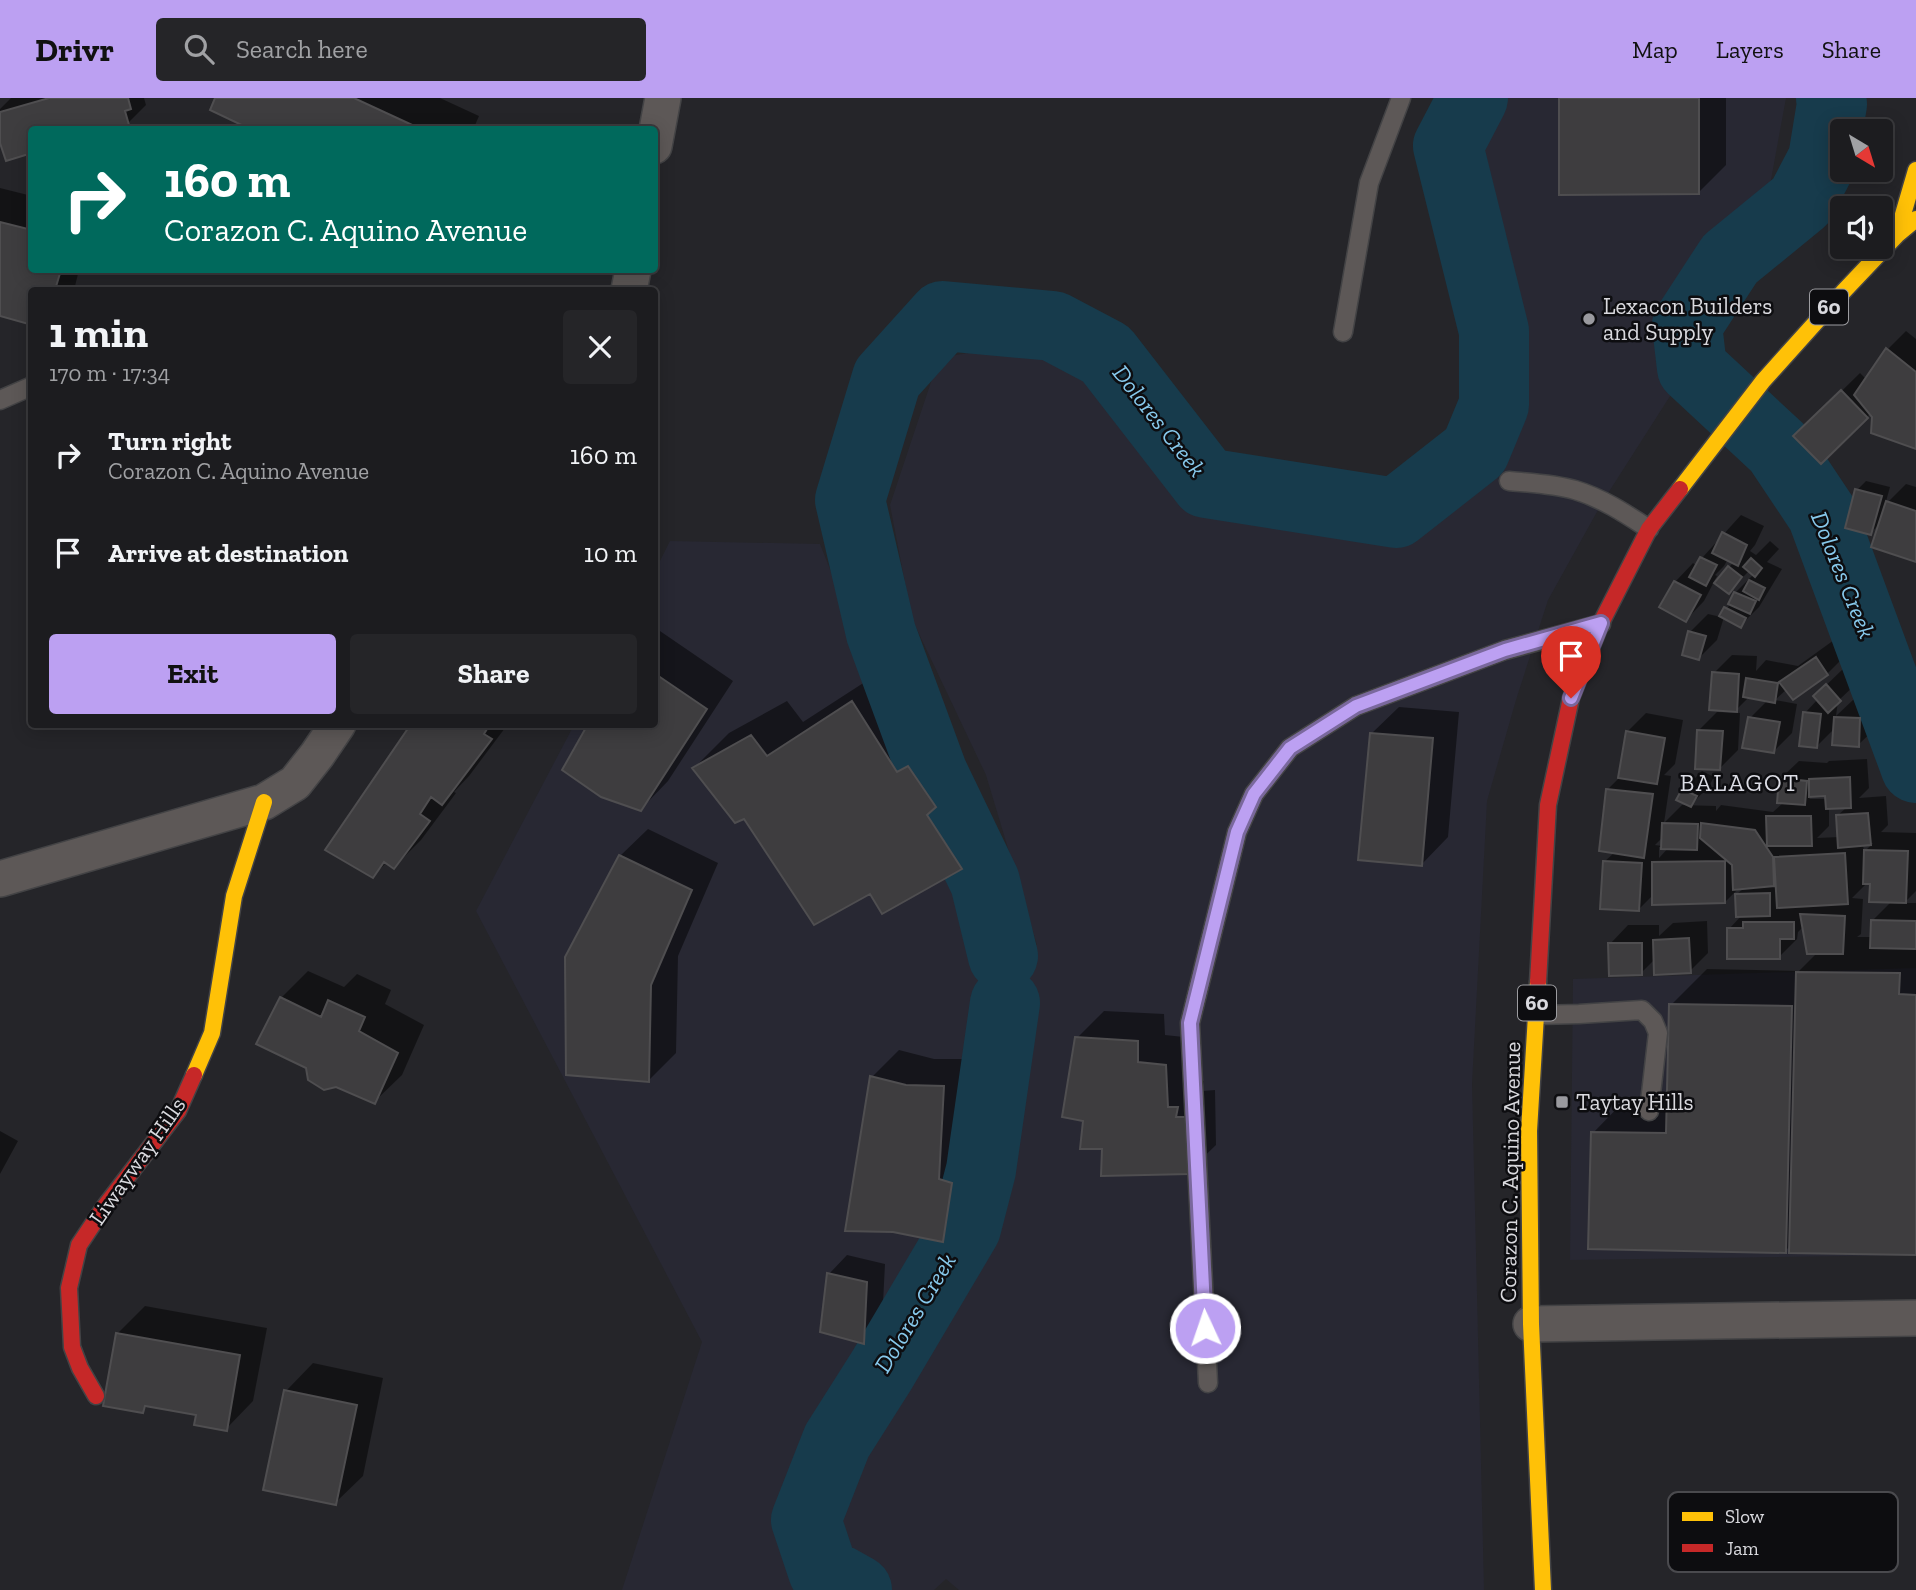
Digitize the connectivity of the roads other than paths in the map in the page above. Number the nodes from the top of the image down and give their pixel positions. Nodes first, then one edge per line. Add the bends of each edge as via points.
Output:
1 (663, 98) edge
2 (1401, 98) edge
3 (658, 126) edge
4 (1916, 170) edge
5 (1916, 219) edge
6 (1897, 235) junction
7 (1343, 332) dead end
8 (28, 388) edge
9 (0, 400) edge
10 (1509, 481) dead end
11 (1649, 529) junction
12 (1601, 623) junction
13 (335, 728) edge
14 (264, 802) junction
15 (0, 879) edge
16 (1536, 1015) junction
17 (1649, 1111) dead end
18 (1916, 1318) edge
19 (1531, 1324) junction
20 (1208, 1383) dead end
21 (96, 1396) dead end
22 (1543, 1590) edge

1 - 3 street
2 - 7 lane via 1369,183
4 - 6 main road, Corazon C. Aquino Avenue / 60
5 - 6 main road, Corazon C. Aquino Avenue / 60
6 - 11 main road, Corazon C. Aquino Avenue / 60 via 1763,380
8 - 9 lane
10 - 11 lane via 1576,491 1613,506
11 - 12 main road, Corazon C. Aquino Avenue / 60
12 - 16 main road, Corazon C. Aquino Avenue / 60 via 1571,698 1548,805
12 - 20 lane via 1505,650 1356,706 1290,748 1254,794 1237,832 1190,1023
13 - 14 street via 295,783
14 - 15 street
14 - 21 main road, Liwayway Hills via 234,896 212,1033 178,1111 79,1245 69,1288 72,1347
16 - 17 lane via 1642,1010 1658,1032
16 - 19 main road, Corazon C. Aquino Avenue / 60 via 1530,1131
18 - 19 street
19 - 22 main road, Corazon C. Aquino Avenue / 60

